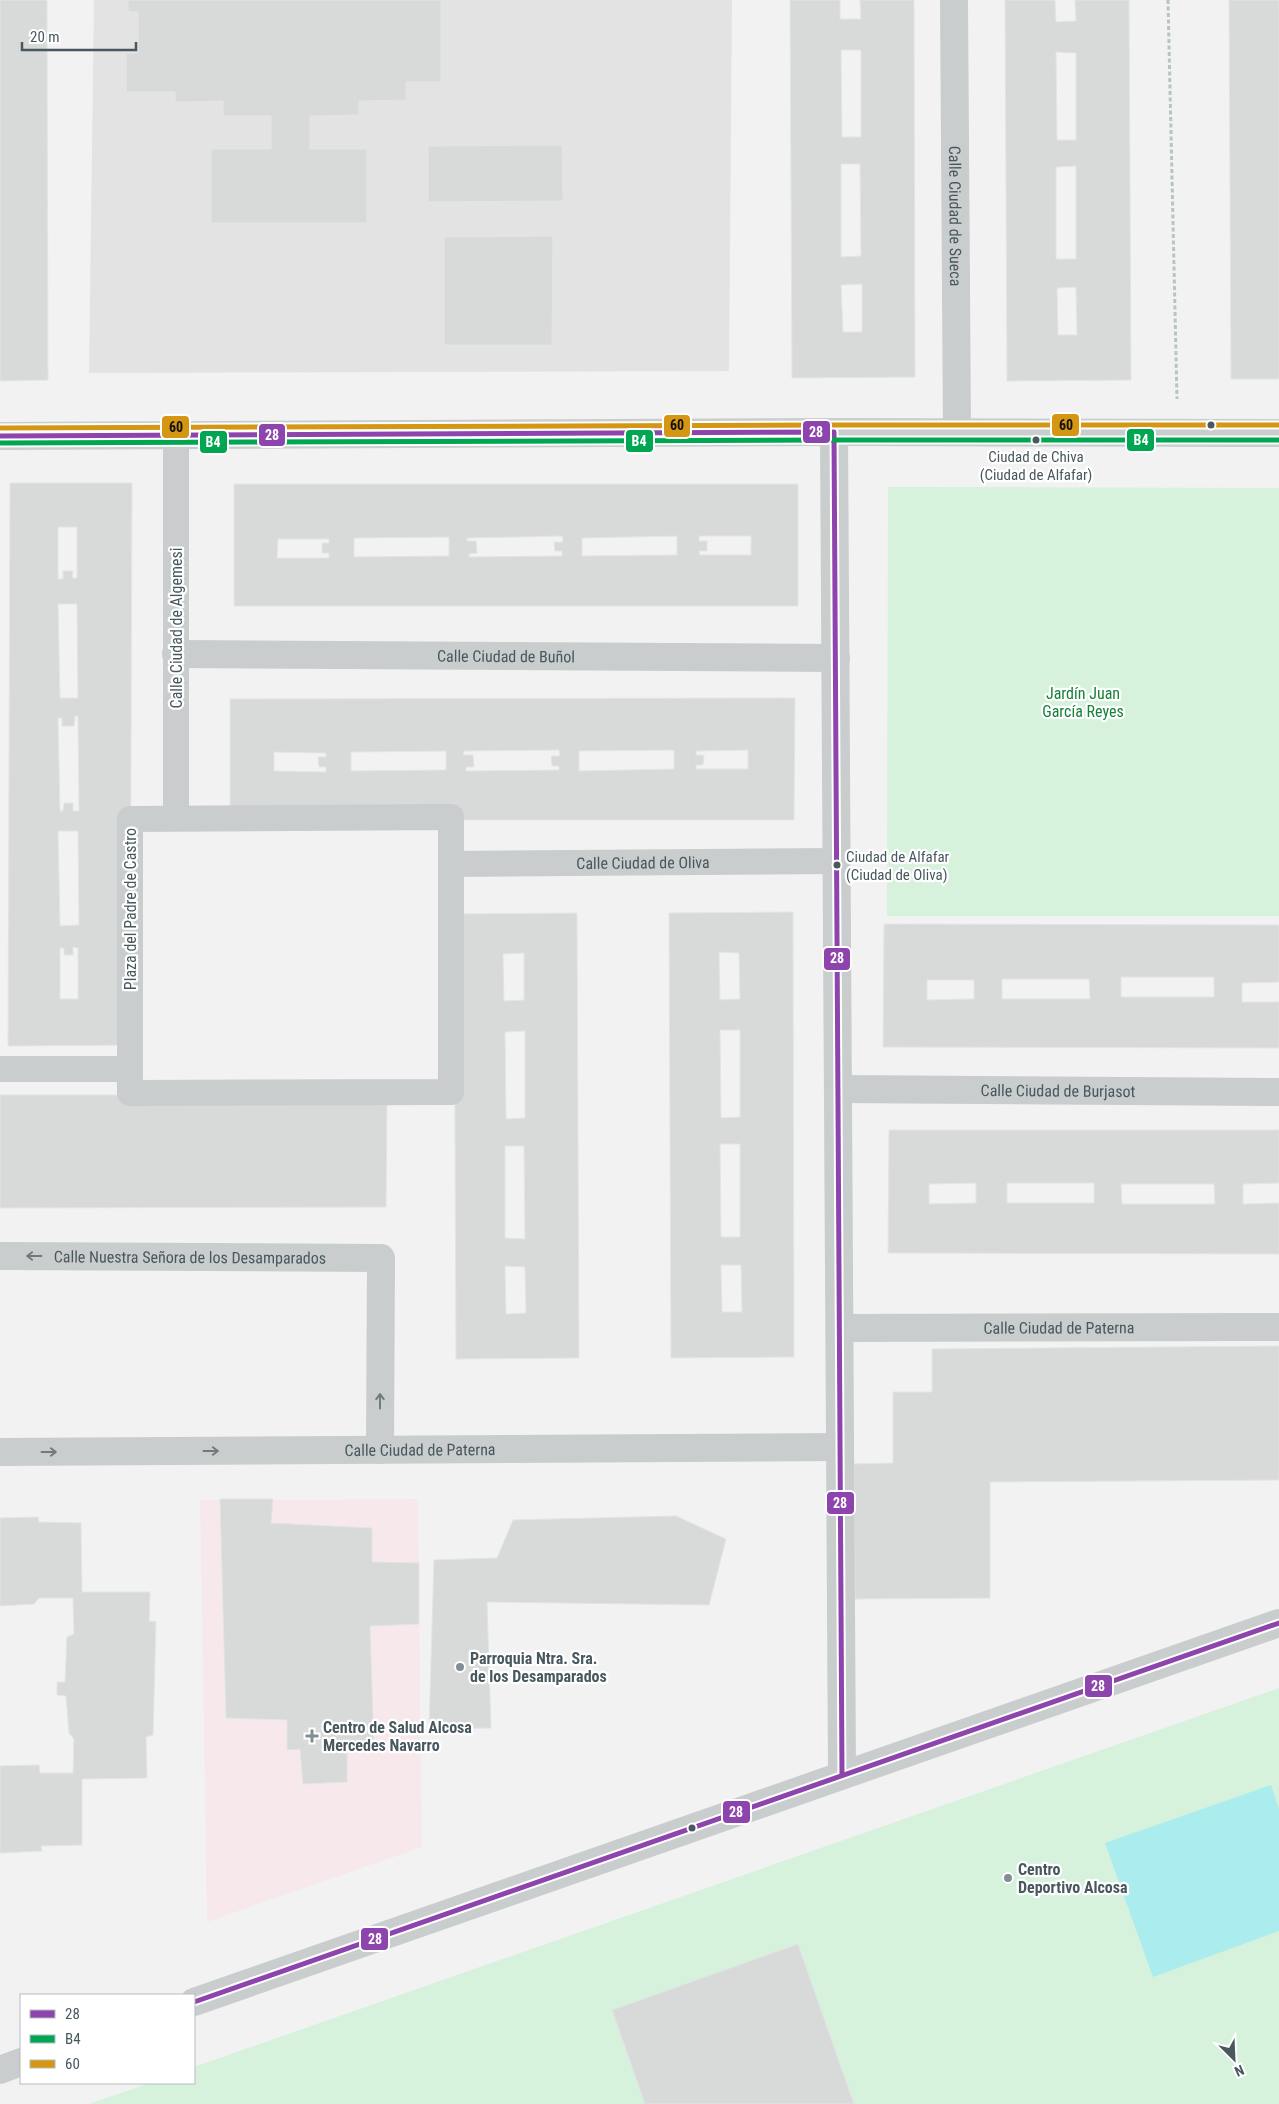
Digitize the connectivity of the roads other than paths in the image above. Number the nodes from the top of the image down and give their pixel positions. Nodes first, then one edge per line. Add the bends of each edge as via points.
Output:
1 (954, 0) edge
2 (834, 432) junction
3 (957, 432) junction
4 (1279, 433) edge
5 (0, 436) edge
6 (176, 437) junction
7 (176, 654) junction
8 (836, 658) junction
9 (176, 818) junction
10 (837, 861) junction
11 (451, 864) junction
12 (0, 1069) edge
13 (130, 1069) junction
14 (838, 1088) junction
15 (1279, 1092) edge
16 (0, 1256) edge
17 (1279, 1327) edge
18 (840, 1328) junction
19 (840, 1447) junction
20 (380, 1450) junction
21 (0, 1452) edge
22 (1279, 1623) edge
23 (842, 1775) junction
24 (195, 2002) edge
25 (20, 2062) edge
26 (0, 2070) edge

1 - 3 street, Calle Ciudad de Sueca
2 - 3 street
2 - 6 street
2 - 8 street
3 - 4 street
5 - 6 street
6 - 7 street, Calle Ciudad de Algemesi
7 - 8 street, Calle Ciudad de Buñol
7 - 9 street, Calle Ciudad de Algemesi
8 - 10 street
9 - 11 street, Plaza del Padre de Castro via 451,817
9 - 13 street, Plaza del Padre de Castro via 130,819
10 - 11 street, Calle Ciudad de Oliva
10 - 14 street
11 - 13 street, Plaza del Padre de Castro via 451,1092 130,1093
12 - 13 street
14 - 15 street, Calle Ciudad de Burjasot
14 - 18 street
20 -> 16 street, Calle Nuestra Señora de los Desamparados via 381,1258
17 - 18 street, Calle Ciudad de Paterna
18 - 19 street
19 - 20 street, Calle Ciudad de Paterna
19 - 23 street
21 -> 20 street, Calle Ciudad de Paterna
22 - 23 street
23 - 24 street
25 - 26 street

